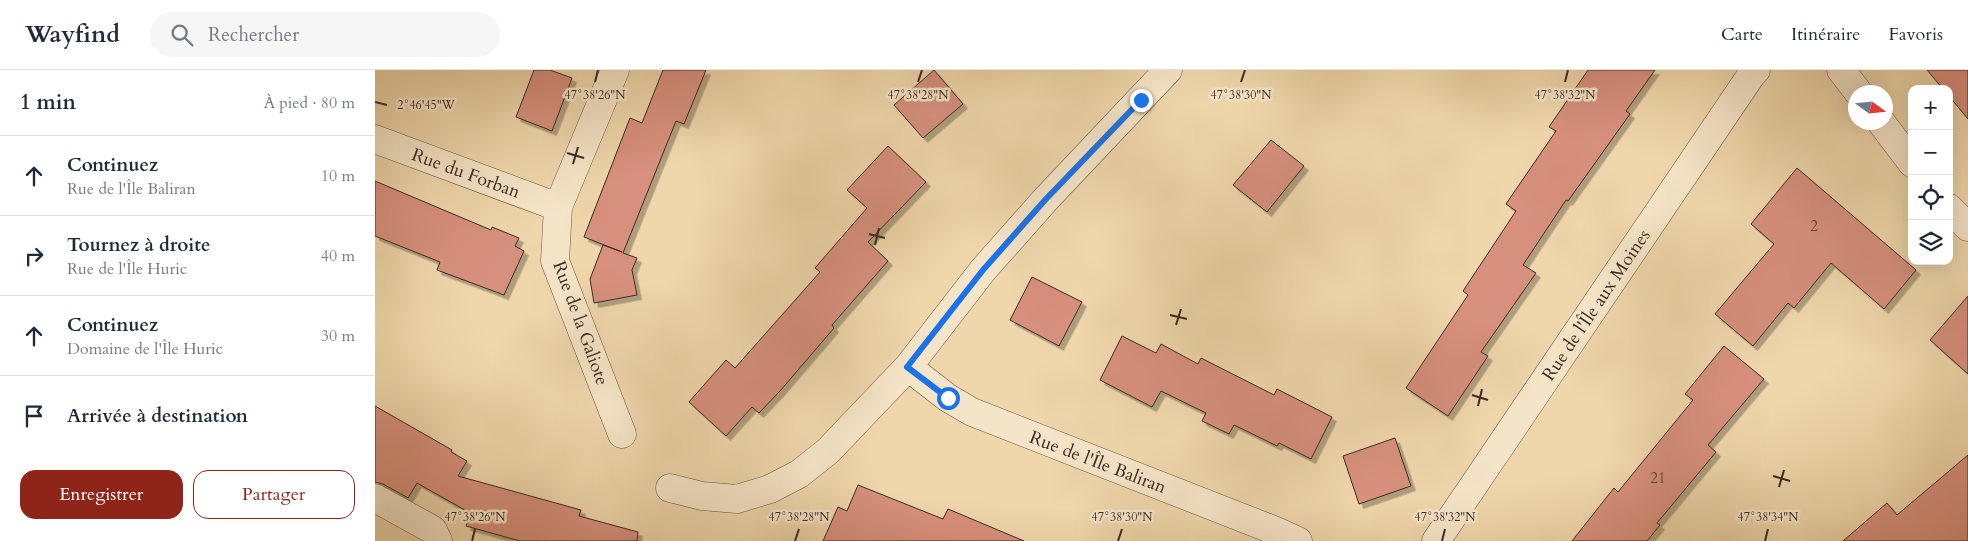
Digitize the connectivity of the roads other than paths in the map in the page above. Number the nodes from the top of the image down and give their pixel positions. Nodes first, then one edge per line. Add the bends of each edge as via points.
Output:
1 (615, 70) edge
2 (1168, 70) edge
3 (1756, 70) edge
4 (1841, 70) edge
5 (1853, 85) edge
6 (1887, 130) edge
7 (375, 139) edge
8 (1908, 158) edge
9 (558, 207) junction
10 (1953, 212) edge
11 (1968, 227) edge
12 (907, 367) junction
13 (622, 434) dead end
14 (670, 488) dead end
15 (375, 498) edge
16 (438, 541) edge
17 (1298, 541) edge
18 (1437, 541) edge

1 - 9 street, Rue de la Galiote
2 - 12 street via 983,270
3 - 18 street, Rue de l'Île aux Moines
4 - 5 street
6 - 8 street
7 - 9 street, Rue du Forban
9 - 13 street, Rue de la Galiote via 555,261
10 - 11 street
12 - 14 street via 828,451 799,474 737,499 702,496
12 - 17 street, Rue de l'Île Baliran via 972,412
15 - 16 street via 433,530

